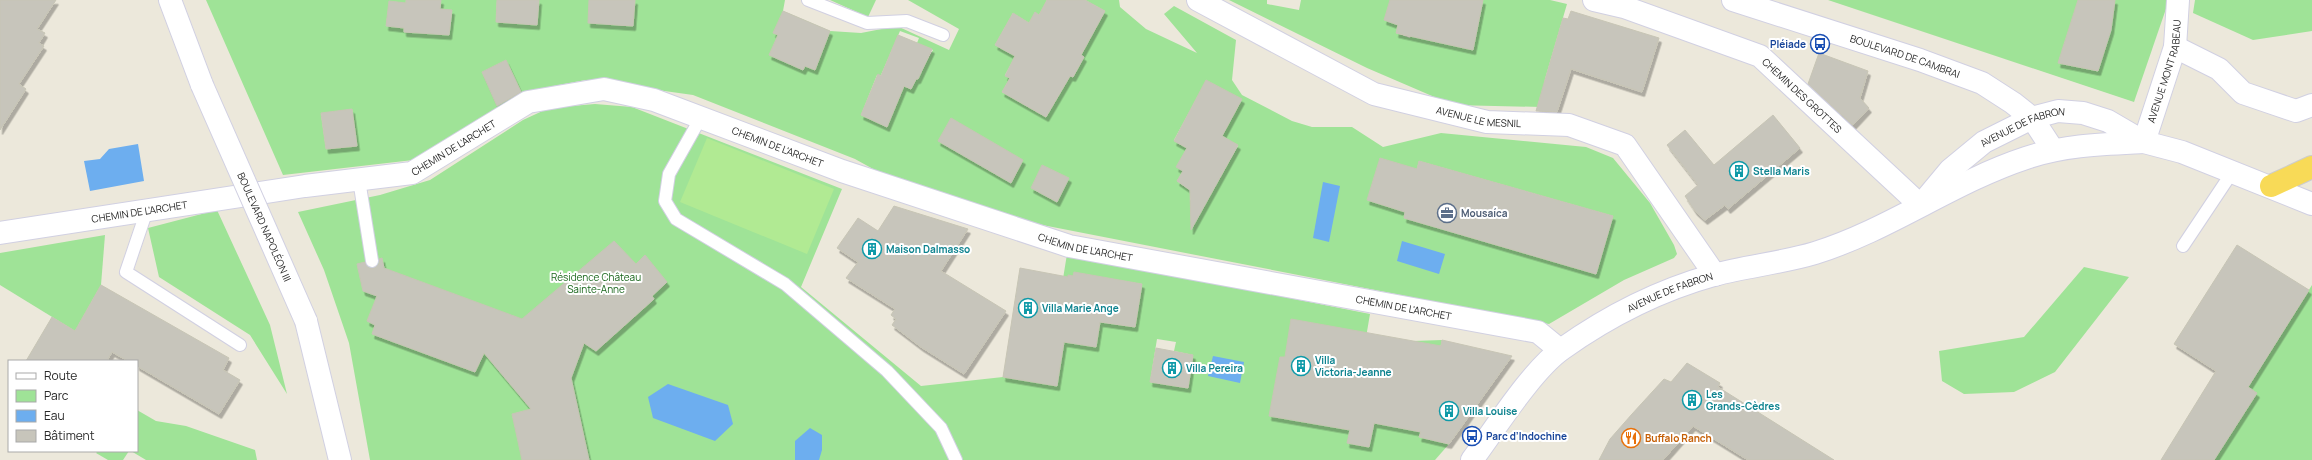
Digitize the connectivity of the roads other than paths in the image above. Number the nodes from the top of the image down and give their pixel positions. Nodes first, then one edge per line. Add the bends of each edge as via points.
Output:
1 (170, 0) edge
2 (808, 0) edge
3 (1198, 0) edge
4 (1594, 0) edge
5 (1733, 0) edge
6 (2178, 0) edge
7 (943, 35) dead end
8 (2175, 47) junction
9 (2312, 105) edge
10 (2032, 118) junction
11 (700, 119) junction
12 (2144, 142) junction
13 (2053, 150) junction
14 (2312, 166) edge
15 (2233, 171) junction
16 (359, 180) junction
17 (2271, 186) junction
18 (2312, 204) edge
19 (1920, 205) junction
20 (147, 210) junction
21 (0, 233) edge
22 (2183, 246) dead end
23 (372, 261) dead end
24 (1715, 275) junction
25 (240, 345) dead end
26 (1560, 350) junction
27 (340, 460) edge
28 (956, 460) edge
29 (1472, 460) edge

1 - 27 street, BOULEVARD NAPOLÉON III, bridge via 202,85 306,321
2 - 7 lane via 867,23 907,21
3 - 24 street, AVENUE LE MESNIL via 1374,94 1487,122 1569,125 1625,145
4 - 19 street, CHEMIN DES GROTTES via 1624,7 1760,56
5 - 10 street, BOULEVARD DE CAMBRAI via 1920,60 1982,83
6 - 8 street, AVENUE MONT RABEAU
8 - 9 street via 2219,69 2243,93 2296,110
8 - 12 street, AVENUE MONT RABEAU
10 - 12 street, AVENUE DE FABRON via 2058,111 2083,113 2108,121
10 - 13 street, BOULEVARD DE CAMBRAI
10 - 19 street, AVENUE DE FABRON via 1984,142 1950,170
11 - 16 street, CHEMIN DE L'ARCHET via 654,100 604,88 528,102 412,173
11 - 26 street, CHEMIN DE L'ARCHET via 842,171 1069,246 1538,332
11 - 28 lane via 669,174 665,201 676,219 785,284 887,371 941,428
12 - 13 street, AVENUE DE FABRON
12 - 15 street, AVENUE DE FABRON via 2182,152
13 - 19 street, AVENUE DE FABRON via 1998,169
14 - 17 highway
15 - 17 street, AVENUE DE FABRON
15 - 22 lane
16 - 20 street, CHEMIN DE L'ARCHET
16 - 23 lane
17 - 18 street, AVENUE DE FABRON
19 - 24 street, AVENUE DE FABRON via 1866,234 1815,253
20 - 21 street, CHEMIN DE L'ARCHET
20 - 25 lane via 126,272
24 - 26 street, AVENUE DE FABRON via 1677,287 1640,304
26 - 29 street, AVENUE DE FABRON via 1541,369

